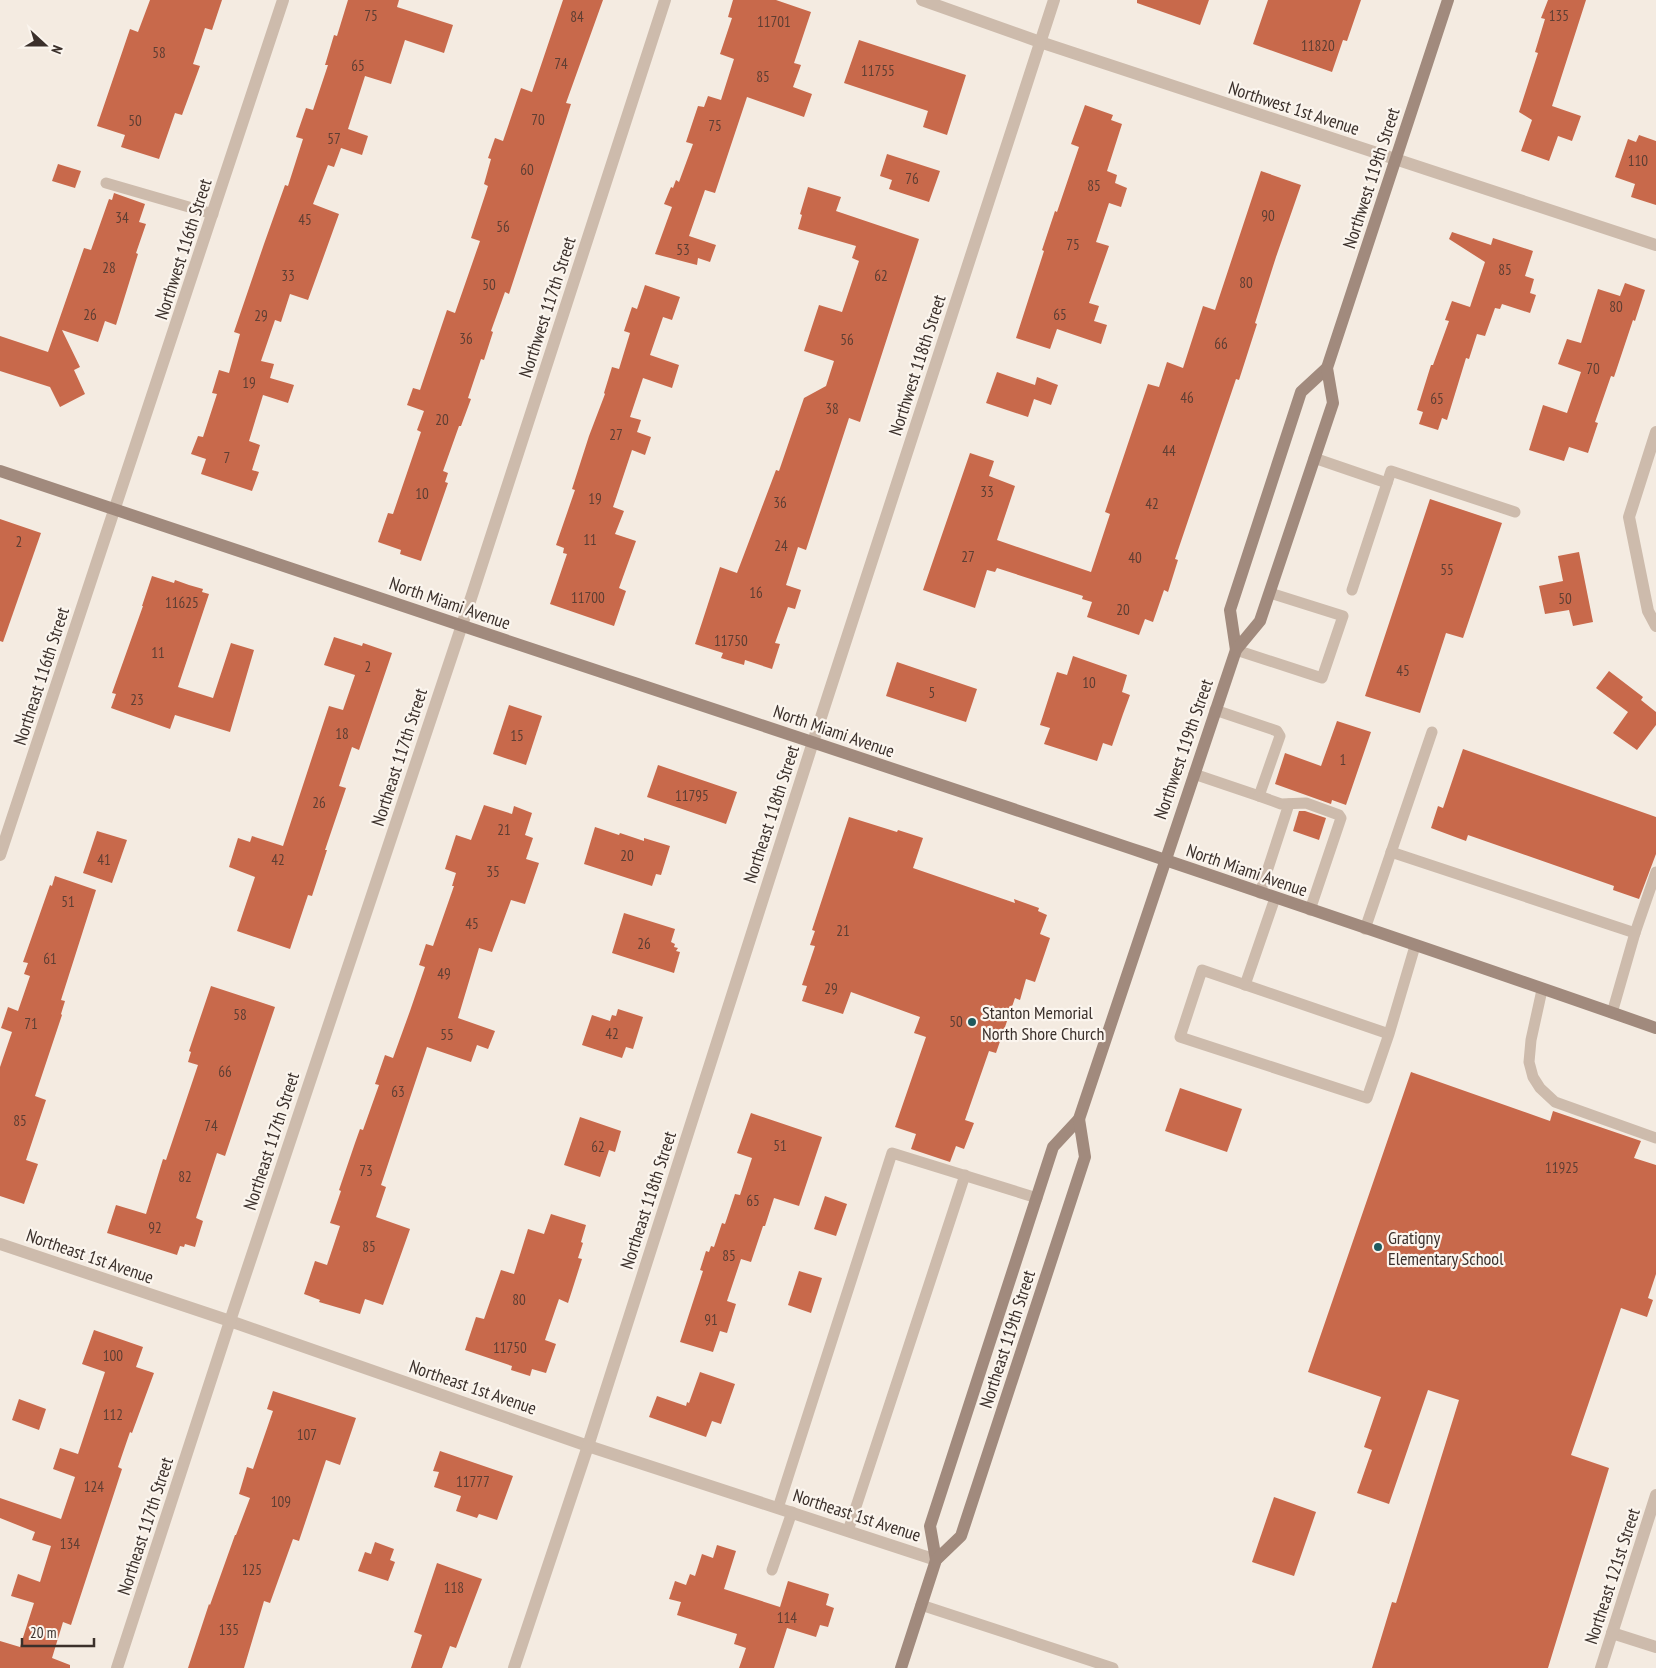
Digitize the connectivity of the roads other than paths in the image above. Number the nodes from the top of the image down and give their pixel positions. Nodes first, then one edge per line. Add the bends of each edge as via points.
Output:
1 (283, 0) edge
2 (665, 0) edge
3 (922, 0) edge
4 (1054, 0) edge
5 (1448, 0) edge
6 (1040, 42) junction
7 (1395, 160) junction
8 (106, 183) dead end
9 (213, 214) junction
10 (1656, 245) edge
11 (1327, 368) junction
12 (1656, 432) edge
13 (1314, 458) junction
14 (0, 471) edge
15 (1387, 483) junction
16 (116, 508) junction
17 (1515, 512) dead end
18 (1352, 590) dead end
19 (1270, 593) junction
20 (462, 626) junction
21 (1656, 626) edge
22 (1236, 650) junction
23 (1215, 710) junction
24 (1432, 732) dead end
25 (813, 742) junction
26 (1194, 774) junction
27 (1259, 796) junction
28 (1289, 804) junction
29 (1391, 852) junction
30 (0, 855) edge
31 (1164, 860) junction
32 (1656, 872) edge
33 (1260, 893) junction
34 (1275, 898) junction
35 (1310, 910) junction
36 (1365, 929) junction
37 (1635, 933) junction
38 (1415, 946) junction
39 (1245, 985) junction
40 (1542, 990) junction
41 (1612, 1013) junction
42 (1656, 1028) edge
43 (1389, 1034) junction
44 (1079, 1119) junction
45 (1656, 1138) edge
46 (965, 1175) junction
47 (1037, 1198) junction
48 (0, 1244) edge
49 (230, 1321) junction
50 (588, 1446) junction
51 (1656, 1494) edge
52 (778, 1508) junction
53 (792, 1512) junction
54 (848, 1531) junction
55 (936, 1560) junction
56 (772, 1570) dead end
57 (922, 1605) junction
58 (1612, 1633) junction
59 (1656, 1647) edge
60 (117, 1668) edge
61 (514, 1668) edge
62 (901, 1668) edge
63 (1113, 1668) edge
64 (1601, 1668) edge

1 - 9 street, Northwest 116th Street
2 - 20 street, Northwest 117th Street
3 - 6 street, Northwest 1st Avenue
4 - 6 street, Northwest 118th Street
5 - 7 main road, Northwest 119th Street
6 - 7 street, Northwest 1st Avenue
6 - 25 street, Northwest 118th Street
7 - 10 street, Northwest 1st Avenue
7 - 11 main road, Northwest 119th Street
8 - 9 lane
9 - 16 street, Northwest 116th Street
11 - 13 main road, Northwest 119th Street via 1333,402
11 - 22 main road, Northwest 119th Street via 1301,392 1233,600 1230,610
12 - 21 street via 1629,517 1648,611
13 - 15 lane
13 - 19 main road, Northwest 119th Street
14 - 16 main road, North Miami Avenue
15 - 17 lane via 1391,471
15 - 18 lane
16 - 20 main road, North Miami Avenue
16 - 30 street, Northeast 116th Street
19 - 22 main road, Northwest 119th Street via 1260,621
19 - 22 lane via 1343,616 1322,678
20 - 25 main road, North Miami Avenue
20 - 49 street, Northeast 117th Street
22 - 23 main road, Northwest 119th Street
23 - 26 main road, Northwest 119th Street
23 - 27 lane via 1277,731 1280,736
24 - 29 lane
25 - 31 main road, North Miami Avenue
25 - 50 street, Northeast 118th Street
26 - 27 lane
26 - 31 main road, Northwest 119th Street
27 - 28 lane
28 - 33 lane
28 - 35 lane via 1306,803 1341,818
29 - 36 lane
29 - 37 lane
31 - 33 main road, North Miami Avenue
31 - 44 main road, Northeast 119th Street
32 - 37 lane
33 - 34 main road, North Miami Avenue
34 - 35 main road, North Miami Avenue
34 - 39 lane
35 - 36 main road, North Miami Avenue
36 - 38 main road, North Miami Avenue
37 - 41 lane
38 - 40 main road, North Miami Avenue
38 - 43 lane
39 - 43 lane
39 - 43 lane via 1202,970 1180,1037 1367,1098
40 - 41 main road, North Miami Avenue
40 - 45 lane via 1529,1062 1540,1088 1554,1102
41 - 42 main road, North Miami Avenue
44 - 47 main road, Northeast 119th Street via 1053,1147
44 - 55 main road, Northeast 119th Street via 1085,1157 961,1536
46 - 47 lane
46 - 52 lane via 892,1153
46 - 54 lane
47 - 55 main road, Northeast 119th Street via 930,1526
48 - 49 street, Northeast 1st Avenue
49 - 50 street, Northeast 1st Avenue
49 - 60 street, Northeast 117th Street
50 - 52 street, Northeast 1st Avenue
50 - 61 street, Northeast 118th Street
51 - 58 street, Northeast 121st Street
52 - 53 street, Northeast 1st Avenue
53 - 54 street, Northeast 1st Avenue
53 - 56 lane
54 - 55 street, Northeast 1st Avenue
55 - 57 main road, Northeast 119th Street
57 - 62 main road, Northeast 119th Street
57 - 63 lane
58 - 59 street
58 - 64 street, Northeast 121st Street

